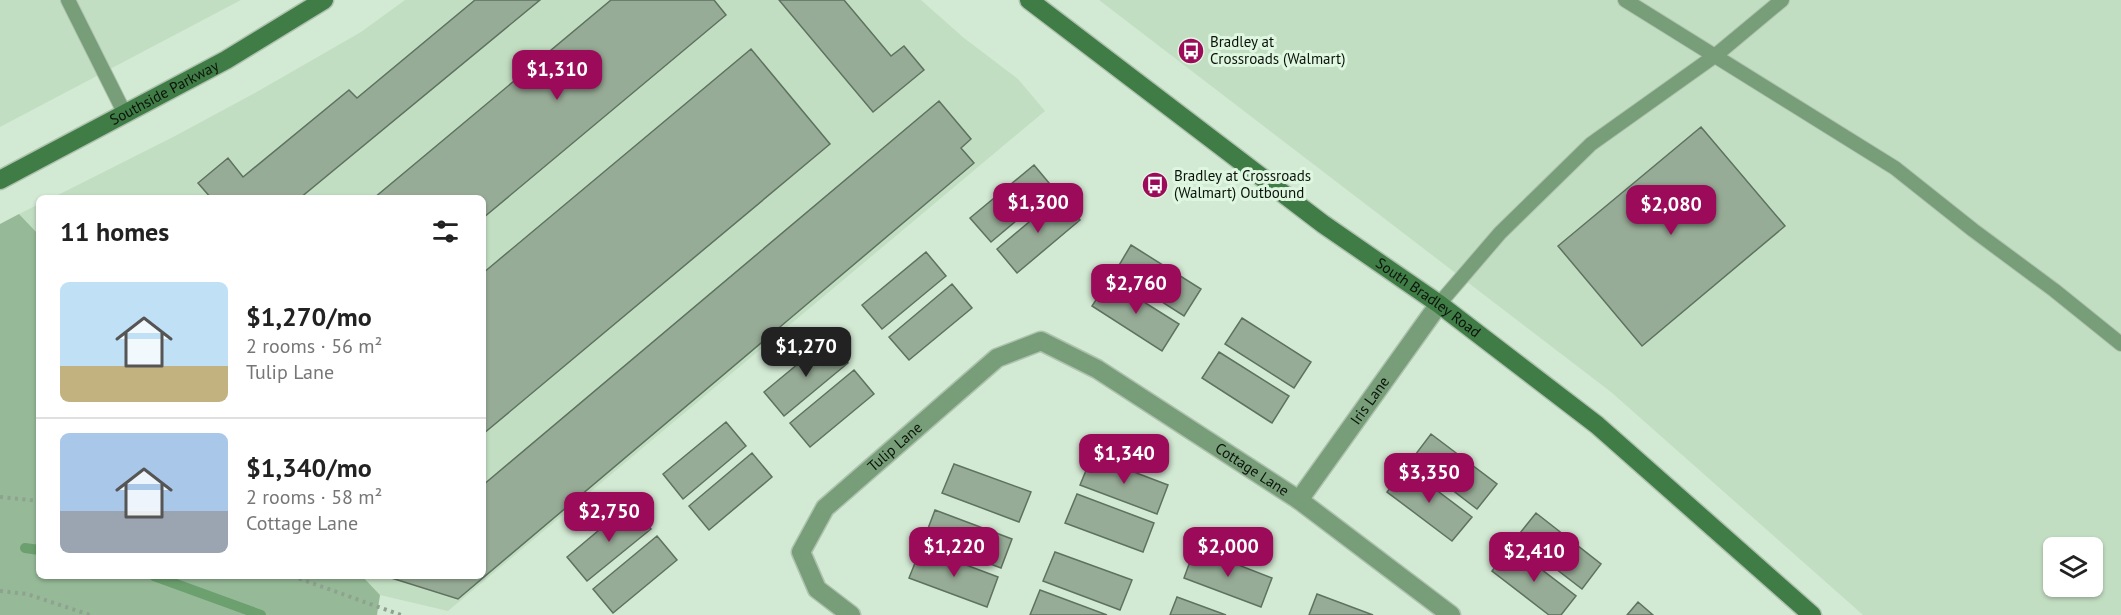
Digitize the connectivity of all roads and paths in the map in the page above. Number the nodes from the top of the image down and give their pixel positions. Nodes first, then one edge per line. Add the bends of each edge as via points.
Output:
1 (68, 0) edge
2 (324, 0) edge
3 (1029, 0) edge
4 (1625, 0) edge
5 (1782, 0) edge
6 (1716, 55) junction
7 (125, 114) junction
8 (0, 180) edge
9 (1439, 304) junction
10 (1041, 341) joint
11 (2121, 344) edge
12 (0, 497) edge
13 (1299, 500) junction
14 (36, 501) edge
15 (300, 579) edge
16 (0, 591) edge
17 (90, 615) edge
18 (401, 615) edge
19 (851, 615) edge
20 (1451, 615) edge
21 (1812, 615) edge

1 - 7 lane
2 - 7 street, Southside Parkway via 226,60
3 - 9 street, South Bradley Road via 1323,224
4 - 6 lane
5 - 6 lane
6 - 9 lane via 1591,144 1500,232
6 - 11 lane via 1895,168
7 - 8 street, Southside Parkway
9 - 13 street, Iris Lane
9 - 21 street, South Bradley Road via 1597,425
10 - 13 street, Cottage Lane via 1097,369
10 - 19 street, Tulip Lane via 997,358 825,507 801,552 817,589
12 - 14 path
13 - 20 street, Cottage Lane
15 - 18 path
16 - 17 path via 27,594

